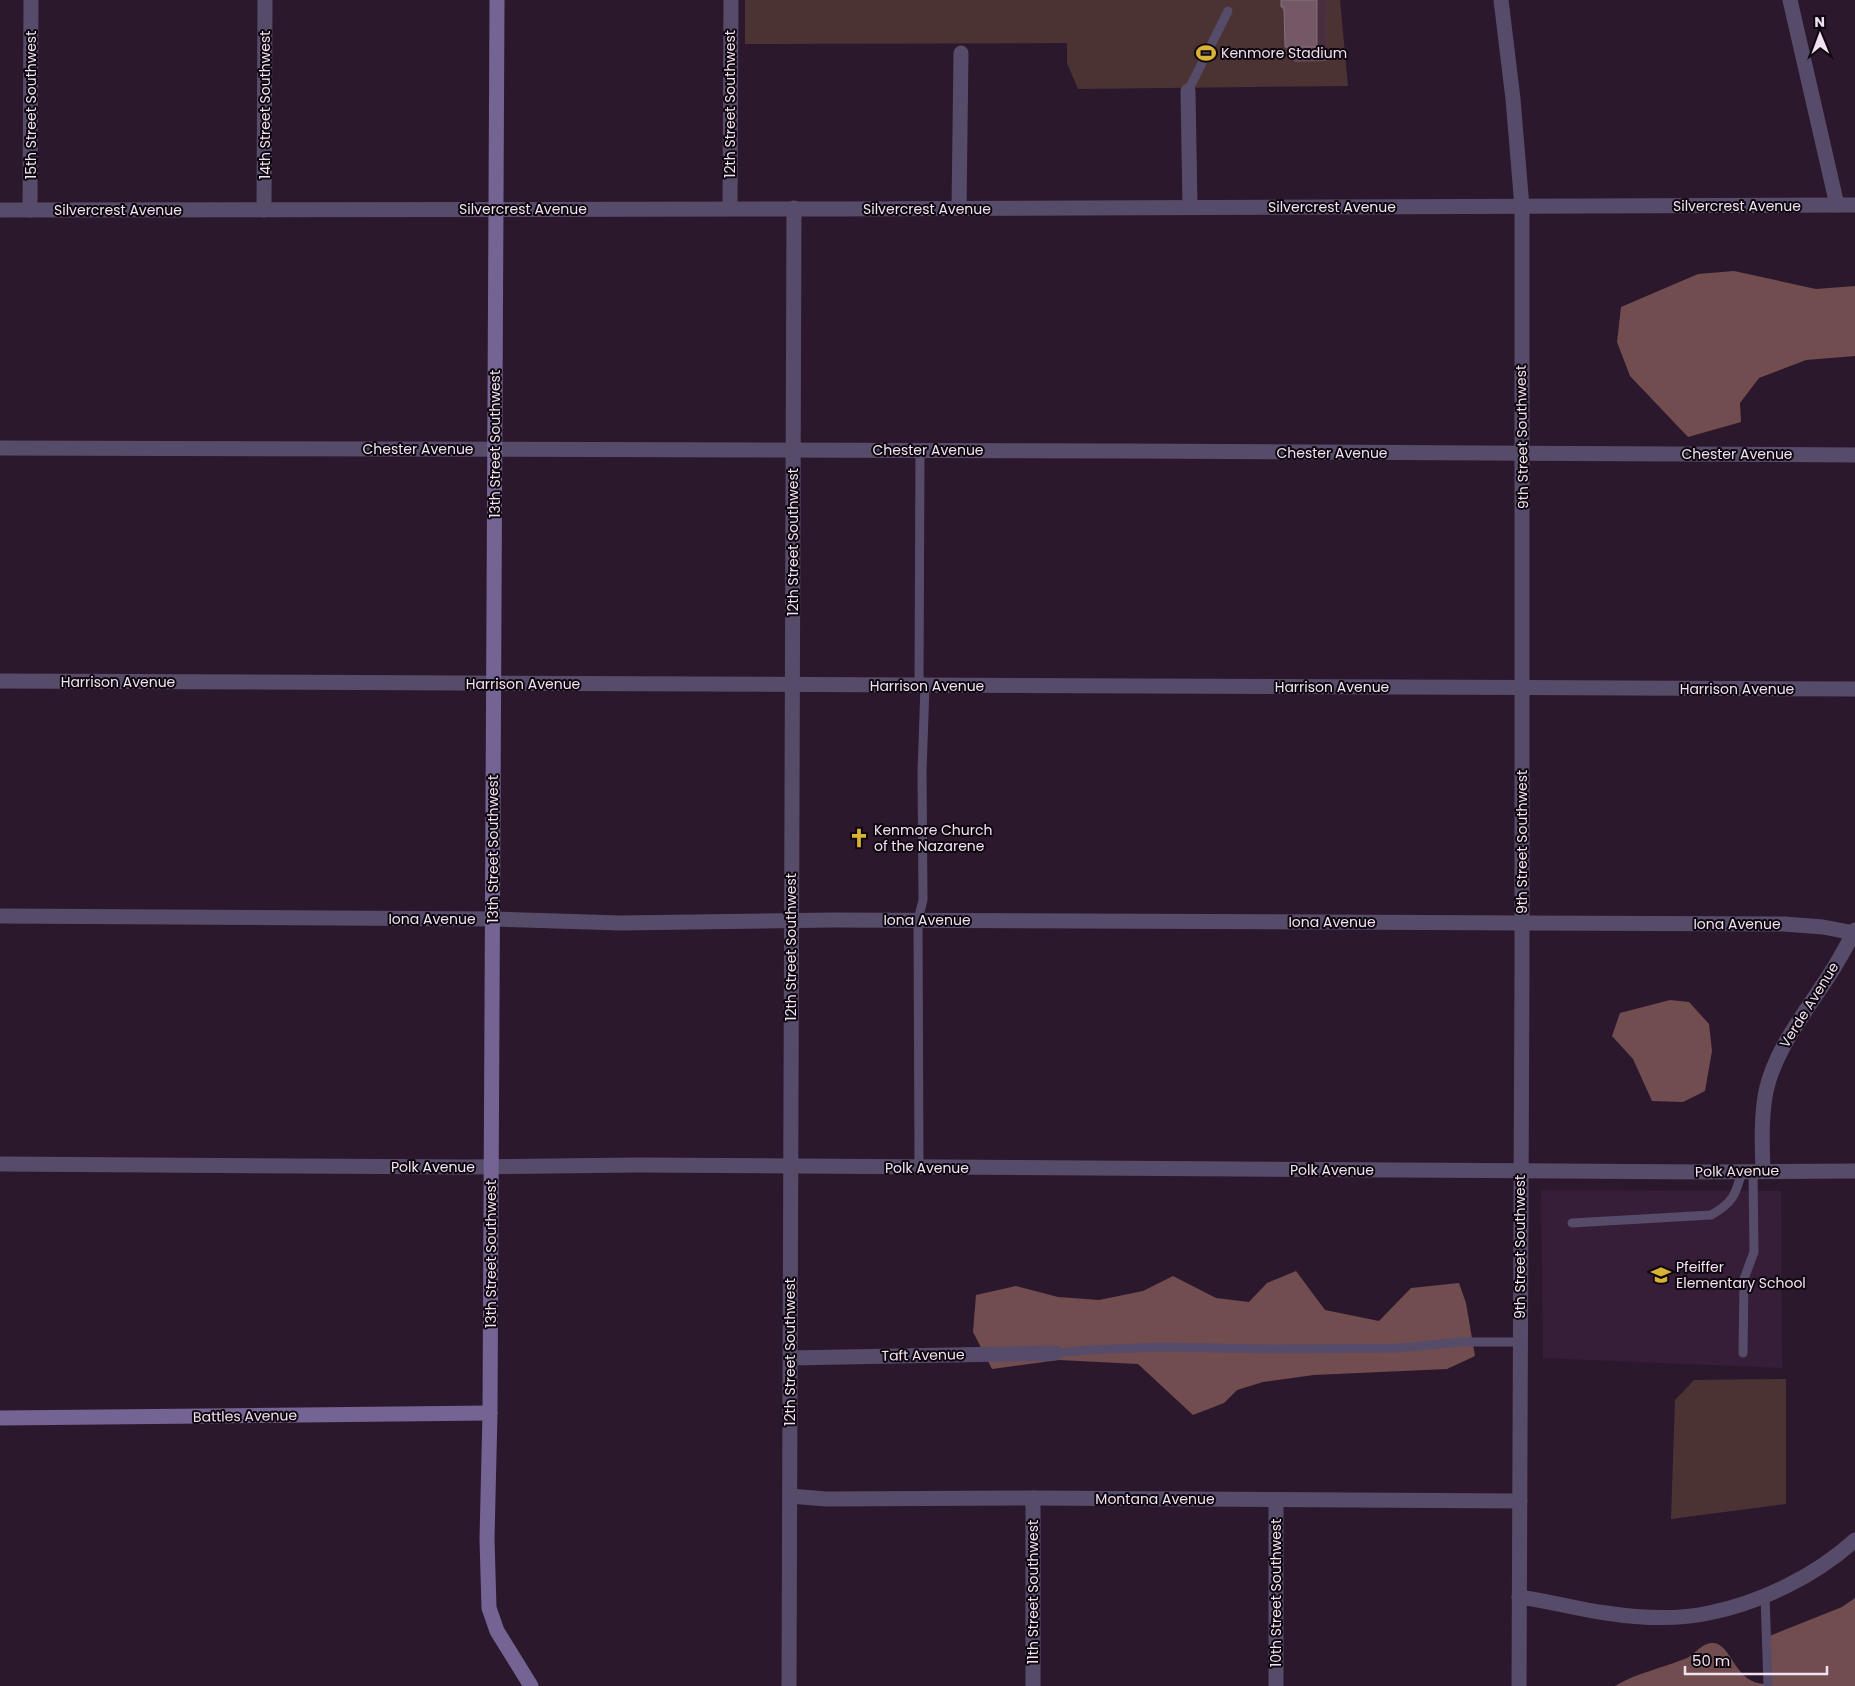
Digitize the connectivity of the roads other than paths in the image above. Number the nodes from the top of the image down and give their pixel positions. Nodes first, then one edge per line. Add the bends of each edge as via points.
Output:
1 (31, 0) edge
2 (265, 0) edge
3 (497, 0) edge
4 (731, 0) edge
5 (1501, 0) edge
6 (1790, 0) edge
7 (1228, 11) dead end
8 (960, 54) dead end
9 (1188, 91) joint
10 (1837, 205) junction
11 (1855, 205) edge
12 (1190, 207) junction
13 (1522, 207) junction
14 (730, 208) junction
15 (794, 208) junction
16 (959, 208) junction
17 (495, 209) junction
18 (0, 210) edge
19 (30, 210) junction
20 (264, 210) junction
21 (0, 448) edge
22 (496, 450) junction
23 (794, 450) junction
24 (920, 450) junction
25 (1522, 454) junction
26 (1855, 455) edge
27 (0, 681) edge
28 (494, 684) junction
29 (792, 685) junction
30 (922, 686) junction
31 (1523, 688) junction
32 (1855, 689) edge
33 (0, 916) edge
34 (492, 919) junction
35 (791, 920) junction
36 (918, 920) junction
37 (1522, 922) junction
38 (1854, 932) edge
39 (0, 1164) edge
40 (491, 1167) junction
41 (790, 1167) junction
42 (919, 1168) junction
43 (1521, 1170) junction
44 (1753, 1171) junction
45 (1855, 1171) edge
46 (1572, 1223) dead end
47 (1520, 1342) junction
48 (1055, 1353) joint
49 (1743, 1353) dead end
50 (790, 1358) junction
51 (490, 1413) junction
52 (0, 1418) edge
53 (790, 1496) junction
54 (1033, 1498) junction
55 (1276, 1500) junction
56 (1520, 1501) junction
57 (1855, 1540) edge
58 (1765, 1595) junction
59 (1519, 1597) junction
60 (531, 1686) edge
61 (789, 1686) edge
62 (1033, 1686) edge
63 (1276, 1686) edge
64 (1519, 1686) edge
65 (1768, 1686) edge

1 - 19 street, 15th Street Southwest
2 - 20 street, 14th Street Southwest
3 - 17 street, 13th Street Southwest
4 - 14 street, 12th Street Southwest
5 - 13 street, 9th Street Southwest
6 - 10 street
7 - 9 lane
8 - 16 street
9 - 12 street
10 - 11 street, Silvercrest Avenue
10 - 13 street, Silvercrest Avenue
12 - 13 street, Silvercrest Avenue
12 - 16 street, Silvercrest Avenue
13 - 25 street, 9th Street Southwest
14 - 15 street, Silvercrest Avenue
14 - 17 street, Silvercrest Avenue
15 - 16 street, Silvercrest Avenue
15 - 23 street, 12th Street Southwest
17 - 20 street, Silvercrest Avenue
17 - 22 street, 13th Street Southwest
18 - 19 street, Silvercrest Avenue
19 - 20 street, Silvercrest Avenue
21 - 22 street, Chester Avenue
22 - 23 street, Chester Avenue
22 - 28 street, 13th Street Southwest
23 - 24 street, Chester Avenue
23 - 29 street, 12th Street Southwest
24 - 25 street, Chester Avenue
24 - 30 lane
25 - 26 street, Chester Avenue
25 - 31 street, 9th Street Southwest
27 - 28 street, Harrison Avenue
28 - 29 street, Harrison Avenue
28 - 34 street, 13th Street Southwest
29 - 30 street, Harrison Avenue
29 - 35 street, 12th Street Southwest
30 - 31 street, Harrison Avenue
30 - 36 lane via 923,900
31 - 32 street, Harrison Avenue
31 - 37 street, 9th Street Southwest
33 - 34 street, Iona Avenue
34 - 35 street, Iona Avenue via 621,923
34 - 40 street, 13th Street Southwest
35 - 36 street, Iona Avenue
35 - 41 street, 12th Street Southwest
36 - 37 street, Iona Avenue
36 - 42 lane
37 - 38 street, Iona Avenue via 1784,924
37 - 43 street, 9th Street Southwest
38 - 44 street, Verde Avenue via 1790,1034 1774,1066
39 - 40 street, Polk Avenue
40 - 41 street, Polk Avenue
40 - 51 street, 13th Street Southwest
41 - 42 street, Polk Avenue
41 - 50 street, 12th Street Southwest
42 - 43 street, Polk Avenue
43 - 44 street, Polk Avenue
43 - 47 street, 9th Street Southwest
44 - 45 street, Polk Avenue
44 - 46 lane via 1725,1208 1711,1215
44 - 49 lane via 1754,1252 1744,1279
47 - 48 lane via 1460,1342 1399,1348 1160,1347
47 - 56 street, 9th Street Southwest
48 - 50 street, Taft Avenue
50 - 53 street, 12th Street Southwest
51 - 52 street, Battles Avenue
51 - 60 street, 13th Street Southwest via 488,1608 497,1631
53 - 54 street, Montana Avenue via 826,1499
53 - 61 street, 12th Street Southwest
54 - 55 street, Montana Avenue
54 - 62 street, 11th Street Southwest
55 - 56 street, Montana Avenue
55 - 63 street, 10th Street Southwest
56 - 59 street, 9th Street Southwest
57 - 58 street via 1810,1574
58 - 59 street via 1709,1613 1686,1616 1606,1613
58 - 65 lane
59 - 64 street, 9th Street Southwest

